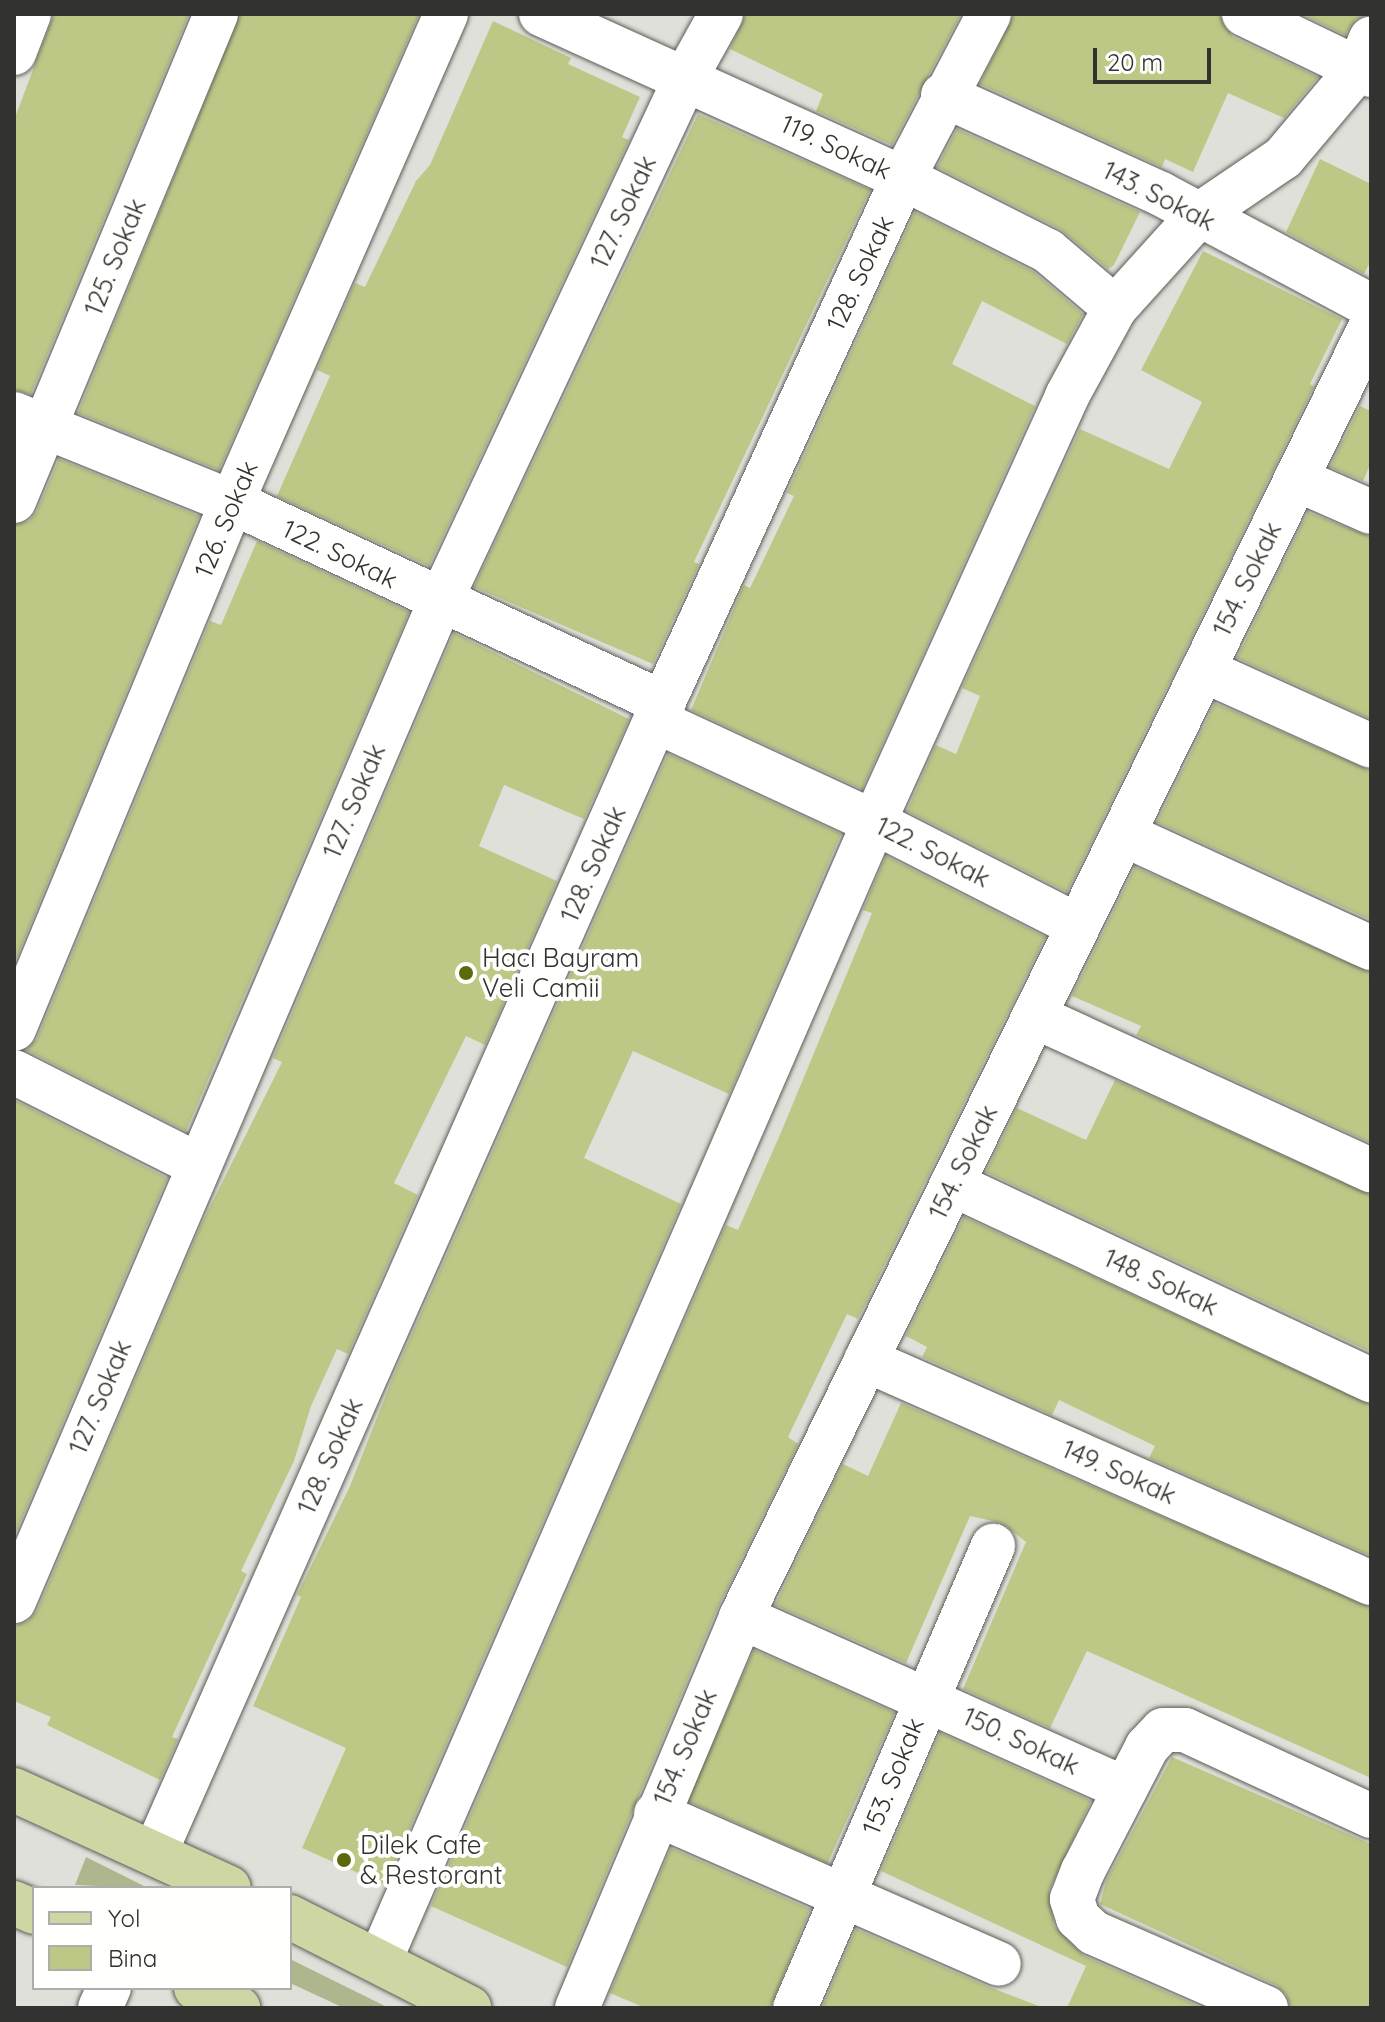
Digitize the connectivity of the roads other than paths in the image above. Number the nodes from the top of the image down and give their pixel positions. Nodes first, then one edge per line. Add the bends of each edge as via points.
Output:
1 (29, 14) edge
2 (216, 14) edge
3 (446, 14) edge
4 (541, 14) edge
5 (721, 14) edge
6 (989, 14) edge
7 (1244, 14) edge
8 (14, 53) edge
9 (1367, 61) edge
10 (686, 77) junction
11 (943, 95) junction
12 (903, 178) junction
13 (1199, 215) junction
14 (1371, 306) edge
15 (1115, 308) junction
16 (1371, 326) edge
17 (29, 421) edge
18 (1296, 479) junction
19 (14, 501) edge
20 (232, 502) junction
21 (1371, 512) edge
22 (440, 602) junction
23 (1203, 670) junction
24 (660, 712) junction
25 (1371, 746) edge
26 (874, 822) junction
27 (1123, 834) junction
28 (1078, 926) junction
29 (1371, 948) edge
30 (1034, 1016) junction
31 (14, 1029) edge
32 (14, 1072) edge
33 (198, 1165) junction
34 (1371, 1170) edge
35 (952, 1184) junction
36 (866, 1360) junction
37 (1371, 1380) edge
38 (993, 1546) dead end
39 (1371, 1583) edge
40 (14, 1601) edge
41 (741, 1617) junction
42 (925, 1697) junction
43 (1125, 1789) junction
44 (14, 1790) edge
45 (656, 1814) junction
46 (1371, 1816) edge
47 (155, 1853) junction
48 (225, 1886) edge
49 (844, 1896) junction
50 (292, 1918) edge
51 (380, 1960) junction
52 (999, 1964) dead end
53 (200, 1990) edge
54 (238, 2008) edge
55 (469, 2008) edge
56 (577, 2008) edge
57 (795, 2008) edge
58 (1266, 2008) edge

1 - 8 street
2 - 17 street, 125. Sokak
3 - 20 street, 126. Sokak
4 - 10 street, 119. Sokak
5 - 10 street, 127. Sokak
6 - 11 street, 128. Sokak
7 - 9 street
9 - 13 street via 1283,158
10 - 12 street, 119. Sokak
10 - 22 street, 127. Sokak
11 - 12 street, 128. Sokak
11 - 13 street, 143. Sokak
12 - 15 street, 119. Sokak via 1048,251
12 - 24 street, 128. Sokak
13 - 14 street, 143. Sokak
13 - 15 street
15 - 26 street via 1060,410
16 - 18 street, 154. Sokak
17 - 19 street, 125. Sokak
17 - 20 street, 122. Sokak
18 - 21 street
18 - 23 street, 154. Sokak
20 - 22 street, 122. Sokak
20 - 31 street, 126. Sokak
22 - 24 street, 122. Sokak
22 - 33 street, 127. Sokak
23 - 25 street
23 - 27 street, 154. Sokak
24 - 26 street, 122. Sokak
24 - 47 street, 128. Sokak
26 - 28 street, 122. Sokak
26 - 51 street
27 - 28 street, 154. Sokak
27 - 29 street
28 - 30 street, 154. Sokak
30 - 34 street
30 - 35 street, 154. Sokak
32 - 33 street
33 - 40 street, 127. Sokak
35 - 36 street, 154. Sokak
35 - 37 street, 148. Sokak
36 - 39 street, 149. Sokak
36 - 41 street, 154. Sokak
38 - 42 street, 153. Sokak
41 - 42 street, 150. Sokak
41 - 45 street, 154. Sokak
42 - 43 street, 150. Sokak
42 - 49 street, 153. Sokak
43 - 46 street via 1147,1747 1163,1730 1185,1730
43 - 58 street via 1072,1899 1078,1918 1094,1933
44 - 47 main road
45 - 49 street
45 - 56 street, 154. Sokak
47 - 48 main road
49 - 52 street
49 - 57 street, 153. Sokak
50 - 51 main road
51 - 55 main road
53 - 54 main road

